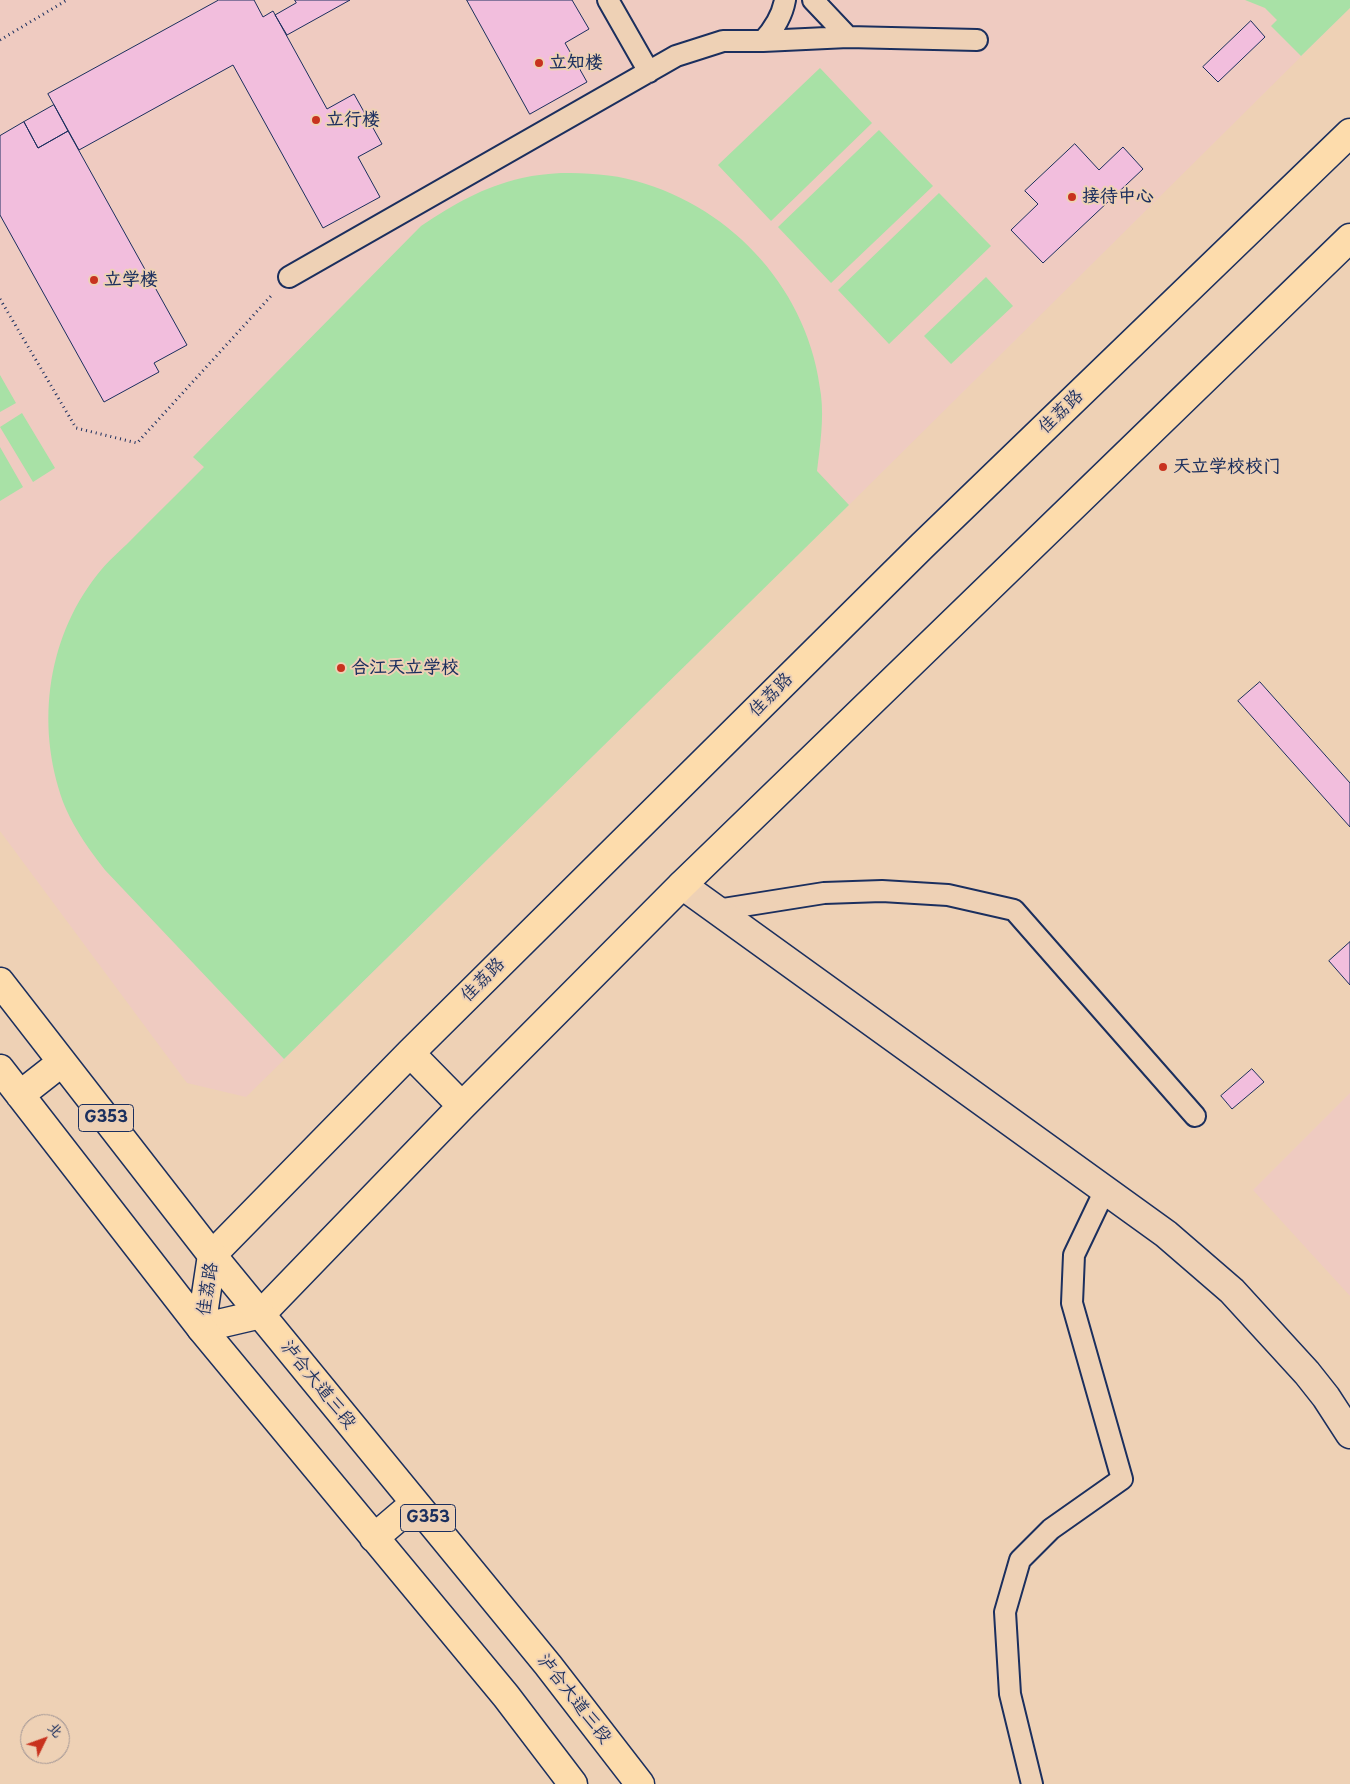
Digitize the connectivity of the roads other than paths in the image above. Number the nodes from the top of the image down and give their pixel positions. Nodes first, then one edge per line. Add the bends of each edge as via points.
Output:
1 (608, 0) edge
2 (785, 0) edge
3 (813, 0) edge
4 (848, 37) junction
5 (977, 40) dead end
6 (763, 41) junction
7 (649, 72) junction
8 (1350, 133) edge
9 (1350, 238) edge
10 (288, 277) road end
11 (682, 885) junction
12 (717, 910) junction
13 (0, 982) edge
14 (410, 1053) junction
15 (62, 1062) junction
16 (0, 1069) edge
17 (20, 1095) junction
18 (462, 1106) junction
19 (1195, 1116) dead end
20 (1105, 1190) junction
21 (212, 1255) junction
22 (261, 1314) junction
23 (201, 1328) junction
24 (1350, 1434) edge
25 (415, 1503) junction
26 (374, 1538) junction
27 (573, 1784) edge
28 (640, 1784) edge
29 (1032, 1784) edge

1 - 7 lane
2 - 6 lane via 779,20
3 - 4 lane
4 - 5 lane
4 - 6 lane
6 - 7 lane via 723,41 676,56
7 - 10 lane
8 - 14 main road, 佳荔路 via 923,545
9 - 11 main road
11 - 12 street
11 - 18 main road
12 - 19 lane via 824,893 882,890 948,895 1014,910
12 - 20 street
13 - 15 main road, 泸合大道三段 / G353
14 - 18 main road
14 - 21 main road, 佳荔路
15 - 17 main road
15 - 21 main road, 泸合大道三段 / G353
16 - 17 main road, G353
17 - 23 main road, G353
18 - 22 main road
20 - 24 street via 1166,1234 1232,1291 1307,1373
20 - 29 lane via 1074,1255 1072,1303 1122,1478 1051,1529 1020,1560 1004,1612 1010,1694
21 - 22 main road, 泸合大道三段 / G353
21 - 23 main road, 佳荔路
22 - 23 main road, 佳荔路
22 - 25 main road, 泸合大道三段 / G353
23 - 26 main road, G353
25 - 26 main road
25 - 28 main road, 泸合大道三段 / G353 via 548,1665
26 - 27 main road, G353 via 506,1696

